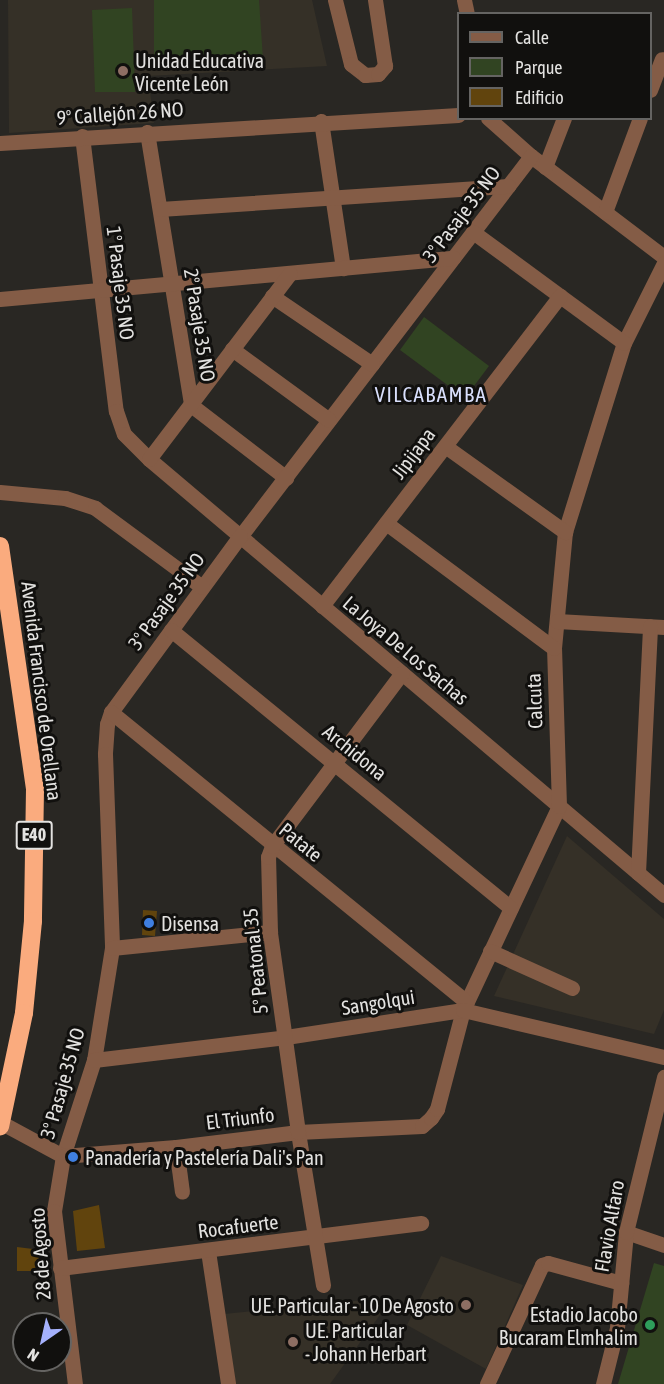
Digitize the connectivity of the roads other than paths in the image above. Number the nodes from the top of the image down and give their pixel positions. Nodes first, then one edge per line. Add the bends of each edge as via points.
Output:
1 (335, 0) edge
2 (375, 0) edge
3 (659, 58) edge
4 (652, 86) edge
5 (457, 115) edge
6 (490, 120) edge
7 (563, 120) edge
8 (639, 120) edge
9 (321, 121) junction
10 (147, 132) junction
11 (82, 136) junction
12 (0, 142) edge
13 (531, 156) junction
14 (545, 167) junction
15 (508, 186) junction
16 (332, 197) junction
17 (160, 209) junction
18 (605, 212) junction
19 (473, 232) junction
20 (664, 257) edge
21 (453, 258) junction
22 (664, 263) edge
23 (343, 268) junction
24 (290, 273) junction
25 (172, 284) junction
26 (101, 289) junction
27 (272, 296) junction
28 (560, 296) junction
29 (648, 296) junction
30 (664, 298) edge
31 (0, 299) edge
32 (624, 343) junction
33 (232, 349) junction
34 (372, 364) junction
35 (191, 405) junction
36 (329, 420) junction
37 (124, 434) joint
38 (444, 446) junction
39 (149, 459) junction
40 (286, 478) junction
41 (0, 492) edge
42 (386, 523) junction
43 (565, 532) junction
44 (240, 536) junction
45 (0, 546) edge
46 (202, 586) junction
47 (322, 606) junction
48 (557, 621) junction
49 (657, 627) edge
50 (171, 630) junction
51 (554, 648) junction
52 (402, 673) junction
53 (111, 712) junction
54 (336, 763) junction
55 (558, 806) junction
56 (272, 846) junction
57 (638, 873) junction
58 (664, 896) edge
59 (511, 908) junction
60 (270, 932) junction
61 (112, 948) junction
62 (490, 951) junction
63 (572, 988) dead end
64 (465, 1006) junction
65 (285, 1037) junction
66 (664, 1057) edge
67 (94, 1060) junction
68 (664, 1077) edge
69 (0, 1124) edge
70 (422, 1126) joint
71 (298, 1132) junction
72 (176, 1147) junction
73 (63, 1156) junction
74 (182, 1192) dead end
75 (421, 1223) dead end
76 (626, 1232) junction
77 (315, 1238) junction
78 (664, 1245) edge
79 (208, 1251) junction
80 (60, 1268) junction
81 (621, 1283) junction
82 (323, 1285) dead end
83 (75, 1384) edge
84 (228, 1384) edge
85 (487, 1384) edge
86 (603, 1384) edge

1 - 2 street via 351,64 366,75 378,74 385,66
3 - 4 street
5 - 9 street, 9° Callejón 26 NO
6 - 13 street
7 - 14 street
8 - 18 street
9 - 10 street, 9° Callejón 26 NO
9 - 16 street
10 - 11 street, 9° Callejón 26 NO
10 - 17 street, 2° Pasaje 35 NO
11 - 12 street, 9° Callejón 26 NO
11 - 26 street, 1° Pasaje 35 NO
13 - 14 street
13 - 15 street, 3° Pasaje 35 NO
14 - 18 street
15 - 16 street
15 - 19 street, 3° Pasaje 35 NO
16 - 17 street
16 - 23 street
17 - 25 street, 2° Pasaje 35 NO
18 - 20 street
19 - 21 street, 3° Pasaje 35 NO
19 - 28 street
21 - 23 street
21 - 34 street, 3° Pasaje 35 NO
22 - 29 street, Calcuta
23 - 24 street
24 - 25 street
24 - 27 street
25 - 26 street
25 - 35 street, 2° Pasaje 35 NO
26 - 31 street
26 - 37 street, 1° Pasaje 35 NO via 116,411
27 - 33 street
27 - 34 street
28 - 32 street
28 - 38 street, Jipijapa
29 - 30 street
29 - 32 street, Calcuta
32 - 43 street, Calcuta
33 - 35 street
33 - 36 street
34 - 36 street, 3° Pasaje 35 NO
35 - 39 street
35 - 40 street, 2° Pasaje 35 NO
36 - 40 street, 3° Pasaje 35 NO
37 - 39 street, La Joya De Los Sachas
38 - 42 street, Jipijapa
38 - 43 street
39 - 44 street, La Joya De Los Sachas
40 - 44 street, 3° Pasaje 35 NO
41 - 46 street via 65,498 95,508
42 - 47 street, Jipijapa
42 - 51 street
43 - 48 street, Calcuta
44 - 46 street, 3° Pasaje 35 NO
44 - 47 street, La Joya De Los Sachas
45 - 69 highway, Avenida Francisco de Orellana / E40 via 35,789 33,921 24,1012
46 - 50 street, 3° Pasaje 35 NO
47 - 52 street, La Joya De Los Sachas
48 - 49 street
48 - 51 street, Calcuta
49 - 57 street
50 - 53 street, 3° Pasaje 35 NO
50 - 54 street, Archidona
51 - 55 street, Calcuta
52 - 54 street
52 - 55 street, La Joya De Los Sachas
53 - 56 street, Patate
53 - 61 street, 3° Pasaje 35 NO via 105,754
54 - 56 street
54 - 59 street, Archidona
55 - 57 street, La Joya De Los Sachas
55 - 59 street, Calcuta
56 - 60 street, 5° Peatonal 35 via 268,857
56 - 64 street, Patate
57 - 58 street, La Joya De Los Sachas
59 - 62 street, Calcuta
60 - 61 street
60 - 65 street, 5° Peatonal 35
61 - 67 street, 3° Pasaje 35 NO
62 - 63 street
62 - 64 street, Calcuta
64 - 65 street, Sangolqui
64 - 66 street, Sangolqui
64 - 70 street, Calcuta via 437,1109
65 - 67 street, Sangolqui
65 - 71 street, 5° Peatonal 35
67 - 73 street, 3° Pasaje 35 NO
68 - 76 street, Flavio Alfaro
69 - 73 street
70 - 71 street, El Triunfo
71 - 72 street, El Triunfo
71 - 77 street, 5° Peatonal 35
72 - 73 street, El Triunfo
72 - 74 street
73 - 80 street, 28 de Agosto via 54,1212
75 - 77 street, Rocafuerte
76 - 78 street
76 - 81 street, Flavio Alfaro
77 - 79 street, Rocafuerte
77 - 82 street, 5° Peatonal 35
79 - 80 street, Rocafuerte
79 - 84 street
80 - 83 street, 28 de Agosto
81 - 85 street via 548,1263 542,1265
81 - 86 street, Flavio Alfaro via 617,1328

